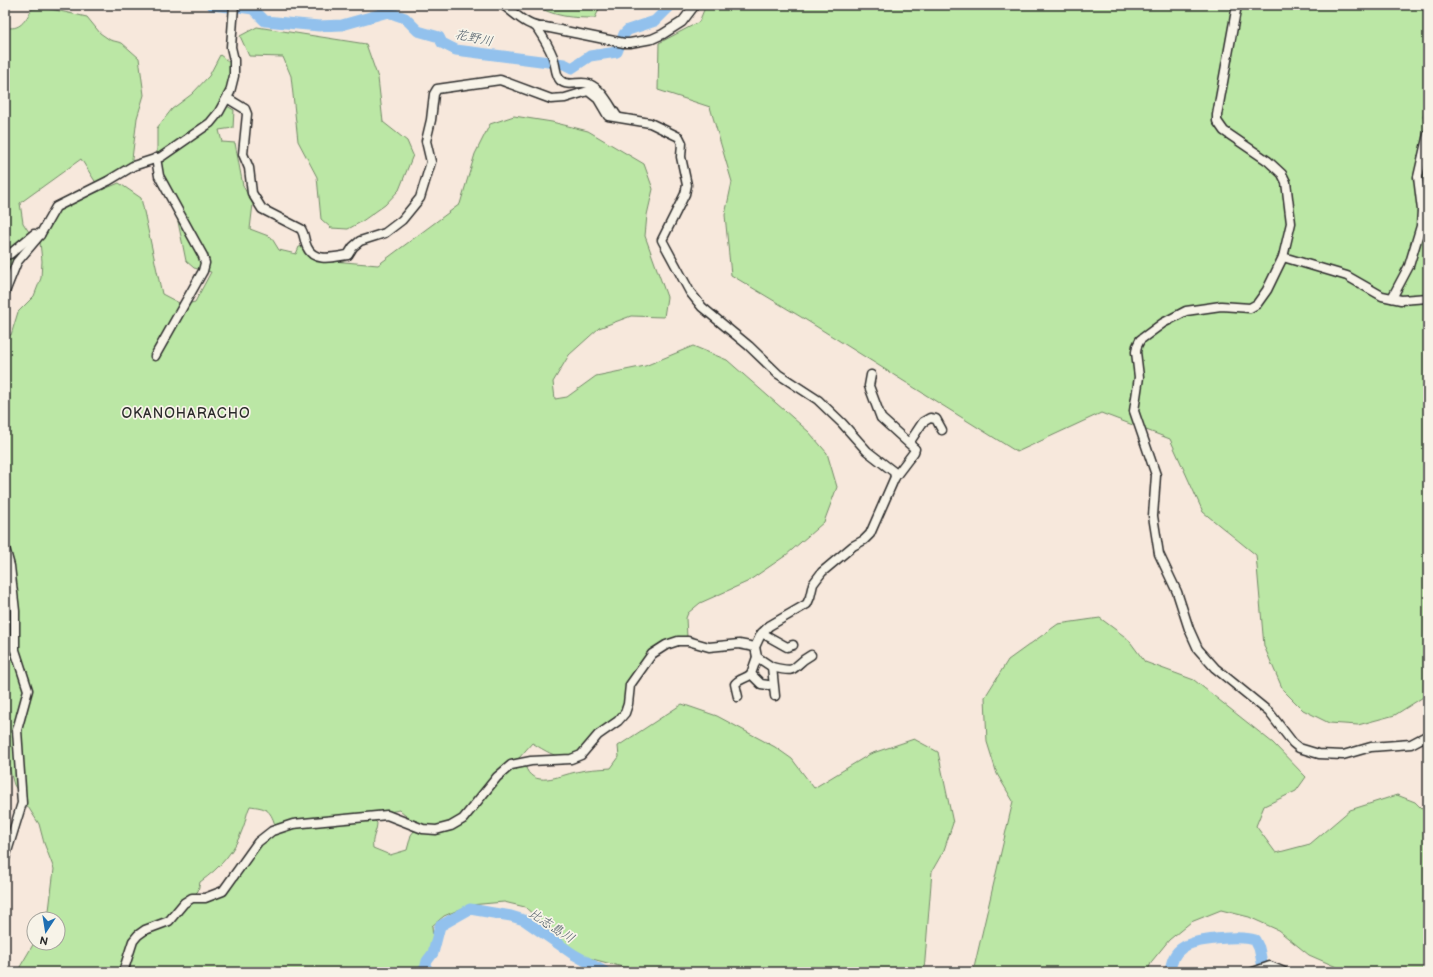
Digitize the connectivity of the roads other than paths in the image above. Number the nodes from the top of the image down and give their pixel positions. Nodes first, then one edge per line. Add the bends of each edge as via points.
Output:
1 (234, 5) edge
2 (503, 5) edge
3 (695, 5) edge
4 (1237, 5) edge
5 (537, 28) junction
6 (227, 98) junction
7 (617, 116) junction
8 (1428, 134) edge
9 (156, 158) junction
10 (40, 235) junction
11 (5, 255) edge
12 (1283, 257) junction
13 (5, 292) edge
14 (1392, 298) junction
15 (1428, 298) edge
16 (155, 356) dead end
17 (871, 375) dead end
18 (942, 430) dead end
19 (909, 443) junction
20 (895, 477) junction
21 (5, 548) edge
22 (762, 633) junction
23 (793, 645) dead end
24 (755, 647) junction
25 (811, 655) dead end
26 (757, 657) junction
27 (772, 666) junction
28 (752, 674) junction
29 (768, 685) dead end
30 (775, 696) dead end
31 (738, 697) dead end
32 (1428, 735) edge
33 (5, 858) edge
34 (1260, 970) edge
35 (123, 972) edge
36 (1284, 972) edge

1 - 6 street via 231,47 234,76
2 - 5 street via 519,19
3 - 5 street via 682,22 652,39 624,43 545,27
4 - 12 street via 1217,121 1224,131 1268,161 1282,174 1286,182 1291,223
5 - 7 street via 554,59 558,78 565,84 583,82 595,87
6 - 7 street via 245,109 247,114 243,154 249,168 250,187 254,197 262,209 301,229 310,252 321,258 348,255 353,246 385,233 413,208 425,184 431,162 426,141 437,89 500,80 551,99 588,91 598,99 608,116
6 - 9 street via 210,123
7 - 20 street via 650,123 679,137 682,143 681,158 687,185 662,240 695,300 778,374 818,400 842,422 867,451 894,472
8 - 14 street via 1418,177 1421,226 1409,266
9 - 10 street via 133,166 56,207
9 - 16 street via 159,176 205,263 193,291
10 - 11 street via 34,234 10,254
10 - 13 street via 17,262
12 - 14 street via 1347,276 1382,296
12 - 32 street via 1257,304 1250,308 1221,306 1186,311 1163,323 1140,340 1137,346 1139,377 1134,411 1156,475 1153,516 1159,554 1177,592 1198,649 1215,668 1269,712 1299,748 1319,754 1343,755 1371,747 1411,744
14 - 15 street
17 - 19 street via 869,386 882,418
18 - 19 street via 936,419 930,418 923,422
19 - 20 street via 915,449 914,452
20 - 22 street via 874,526 864,540 822,572 813,584 807,604 769,626
21 - 33 street via 10,566 15,611 15,650 28,690 17,730 22,803
22 - 23 street via 788,647
22 - 24 street
24 - 26 street
24 - 35 street via 739,644 709,648 683,641 666,645 652,654 630,685 628,704 618,721 598,735 581,755 571,759 511,765 497,777 462,819 451,826 436,830 423,829 388,815 293,824 272,831 258,842 223,891 205,898 192,898 184,903 169,921 138,935 133,941
25 - 27 street via 801,660 790,671
26 - 27 street
26 - 28 street
27 - 30 street
28 - 29 street via 755,680
28 - 31 street via 735,684
34 - 36 street via 1270,966

